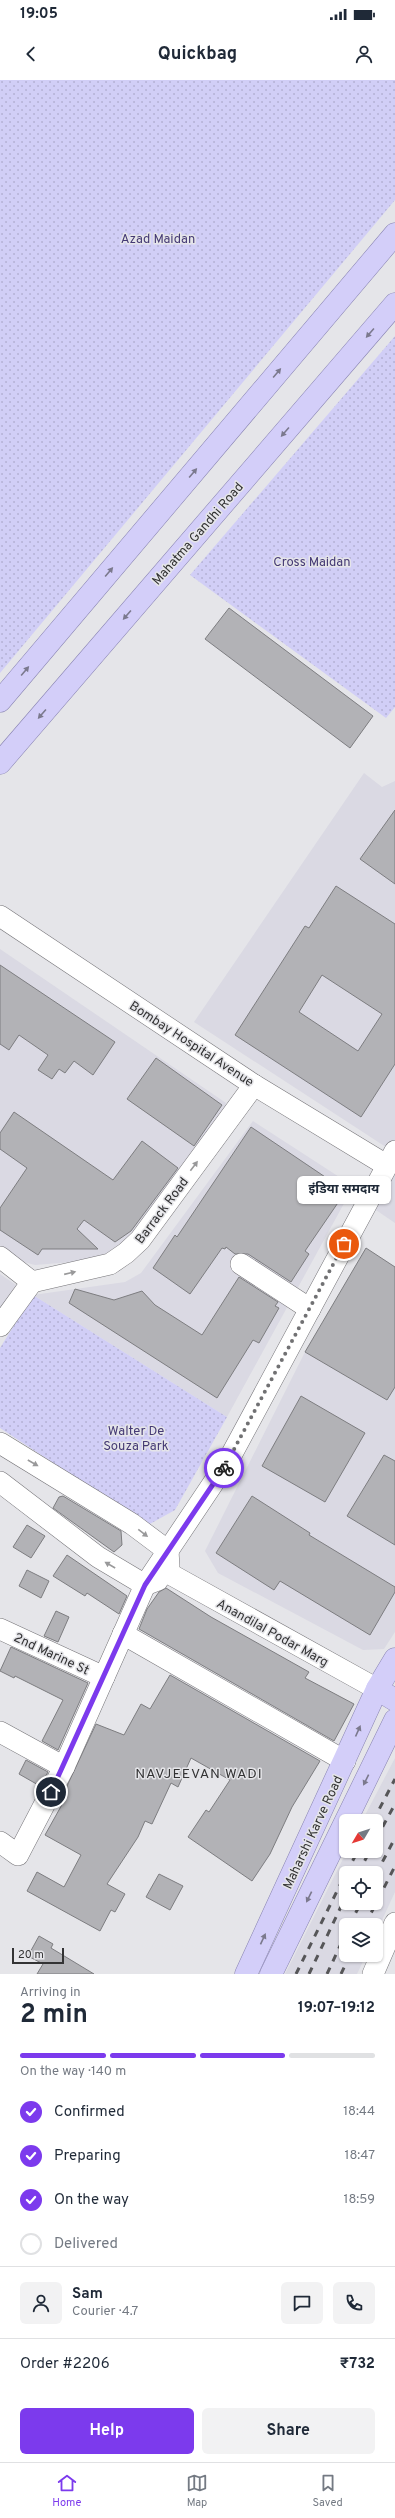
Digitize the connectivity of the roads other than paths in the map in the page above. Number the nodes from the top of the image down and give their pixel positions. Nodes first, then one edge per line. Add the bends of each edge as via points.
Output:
1 (395, 234) edge
2 (395, 304) edge
3 (0, 701) edge
4 (0, 763) edge
5 (0, 916) edge
6 (254, 1085) junction
7 (391, 1158) edge
8 (0, 1257) edge
9 (241, 1264) dead end
10 (32, 1282) junction
11 (310, 1309) junction
12 (0, 1326) edge
13 (0, 1443) edge
14 (0, 1482) edge
15 (168, 1551) junction
16 (170, 1574) junction
17 (145, 1585) junction
18 (0, 1629) edge
19 (123, 1634) junction
20 (395, 1659) edge
21 (104, 1677) junction
22 (386, 1695) edge
23 (395, 1720) edge
24 (0, 1732) edge
25 (345, 1761) junction
26 (64, 1767) junction
27 (0, 1842) edge
28 (395, 1922) edge
29 (246, 1974) edge
30 (271, 1974) edge
31 (373, 1974) edge

3 -> 1 main road
2 -> 4 main road, Mahatma Gandhi Road
5 - 6 street, Bombay Hospital Avenue
6 - 7 street, Bombay Hospital Avenue
10 -> 6 street, Barrack Road via 110,1264 126,1253 140,1240
7 - 11 street
8 - 10 street
9 - 11 street
10 - 12 street
11 - 15 street via 228,1462
13 -> 15 street via 132,1524
17 -> 14 street via 98,1557
15 - 16 street
15 - 17 street
16 - 17 street
16 - 22 street, Anandilal Podar Marg
17 - 19 street
18 - 21 street, 2nd Marine St
19 - 21 street
19 - 25 street
20 - 22 main road, Maharshi Karve Road
21 - 26 street
25 -> 22 main road, Maharshi Karve Road
23 -> 30 main road, Maharshi Karve Road
24 - 26 street
29 -> 25 main road, Maharshi Karve Road
26 - 27 street via 18,1855
28 - 31 street

